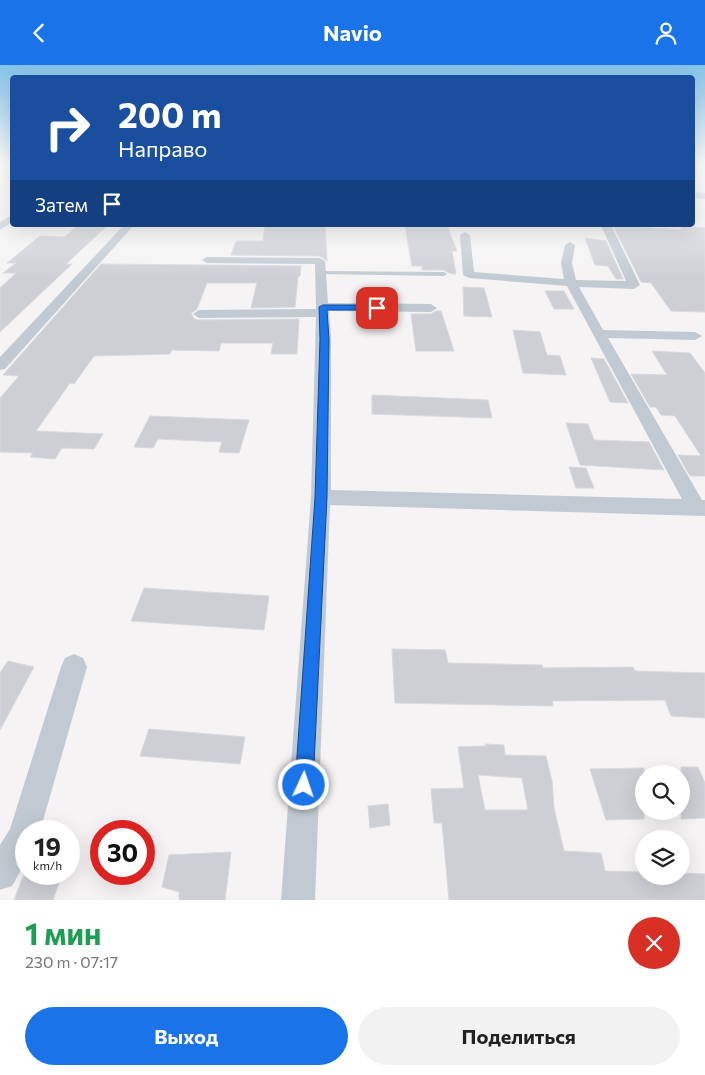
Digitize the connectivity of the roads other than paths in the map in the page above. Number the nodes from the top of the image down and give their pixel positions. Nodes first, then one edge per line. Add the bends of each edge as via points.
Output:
1 (127, 227) edge
2 (607, 227) edge
3 (466, 235) dead end
4 (570, 245) dead end
5 (207, 260) dead end
6 (320, 272) junction
7 (444, 274) dead end
8 (572, 283) junction
9 (432, 308) dead end
10 (323, 310) junction
11 (200, 314) dead end
12 (600, 334) junction
13 (695, 336) dead end
14 (0, 366) edge
15 (321, 497) junction
16 (701, 509) edge
17 (74, 667) dead end
18 (0, 874) edge
19 (298, 900) edge

1 - 14 street
2 - 8 street via 634,285
3 - 8 street via 469,275
4 - 8 street via 565,256
5 - 6 street via 320,261
6 - 7 lane
6 - 10 street
8 - 12 street
9 - 10 street
10 - 11 street
10 - 15 street
12 - 13 street
12 - 16 street
15 - 16 street
15 - 19 street
17 - 18 street via 23,837

